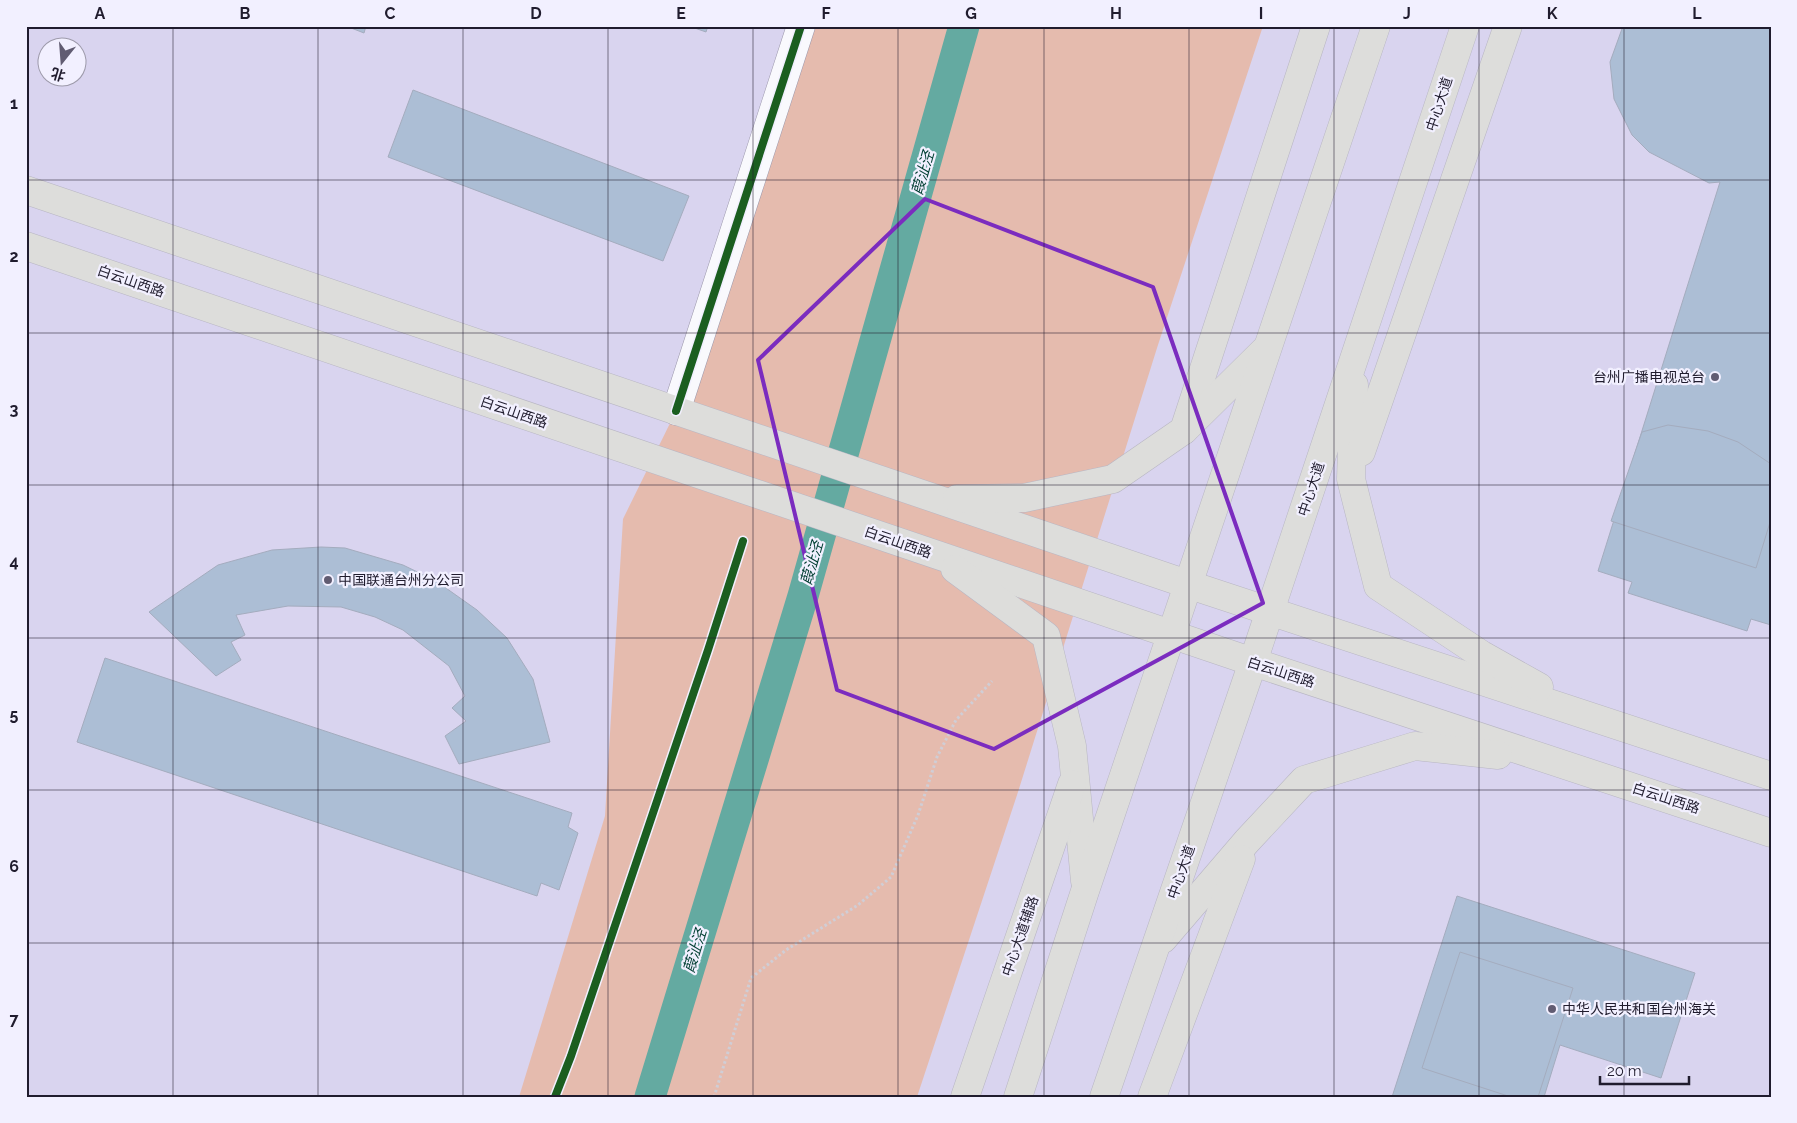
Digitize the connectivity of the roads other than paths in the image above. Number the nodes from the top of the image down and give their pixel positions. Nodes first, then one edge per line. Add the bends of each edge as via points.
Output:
1 (801, 26) edge
2 (1316, 26) edge
3 (1376, 26) edge
4 (1465, 26) edge
5 (1508, 26) edge
6 (26, 190) edge
7 (26, 246) edge
8 (1269, 346) junction
9 (1355, 355) junction
10 (676, 411) junction
11 (1184, 430) junction
12 (1351, 479) junction
13 (938, 500) junction
14 (933, 554) junction
15 (1190, 585) junction
16 (1270, 611) junction
17 (1172, 635) junction
18 (1253, 662) junction
19 (1593, 717) junction
20 (1551, 760) junction
21 (1074, 776) junction
22 (1771, 776) edge
23 (1771, 833) edge
24 (1247, 841) junction
25 (1086, 891) junction
26 (1154, 950) junction
27 (965, 1097) edge
28 (1018, 1097) edge
29 (1104, 1097) edge
30 (1152, 1097) edge

1 - 10 street
2 - 11 main road
3 - 8 main road
4 - 9 main road, 中心大道
5 - 12 main road
6 - 10 main road
7 - 14 main road, 白云山西路
8 - 11 main road
8 - 15 main road
9 - 12 main road
9 - 16 main road, 中心大道
10 - 13 main road
11 - 13 main road via 1113,479 1024,498
12 - 19 main road via 1378,586 1482,655
13 - 15 main road
14 - 17 main road, 白云山西路
14 - 21 main road via 1046,636 1072,746
15 - 16 main road
15 - 17 main road
16 - 18 main road, 中心大道
16 - 19 main road
17 - 18 main road, 白云山西路
17 - 25 main road
18 - 20 main road, 白云山西路
18 - 26 main road, 中心大道
19 - 22 main road
20 - 23 main road, 白云山西路
20 - 24 main road, 中心大道 via 1415,746 1304,780
21 - 25 main road
21 - 27 main road, 中心大道辅路
24 - 26 main road, 中心大道
24 - 30 main road
25 - 28 main road
26 - 29 main road, 中心大道

